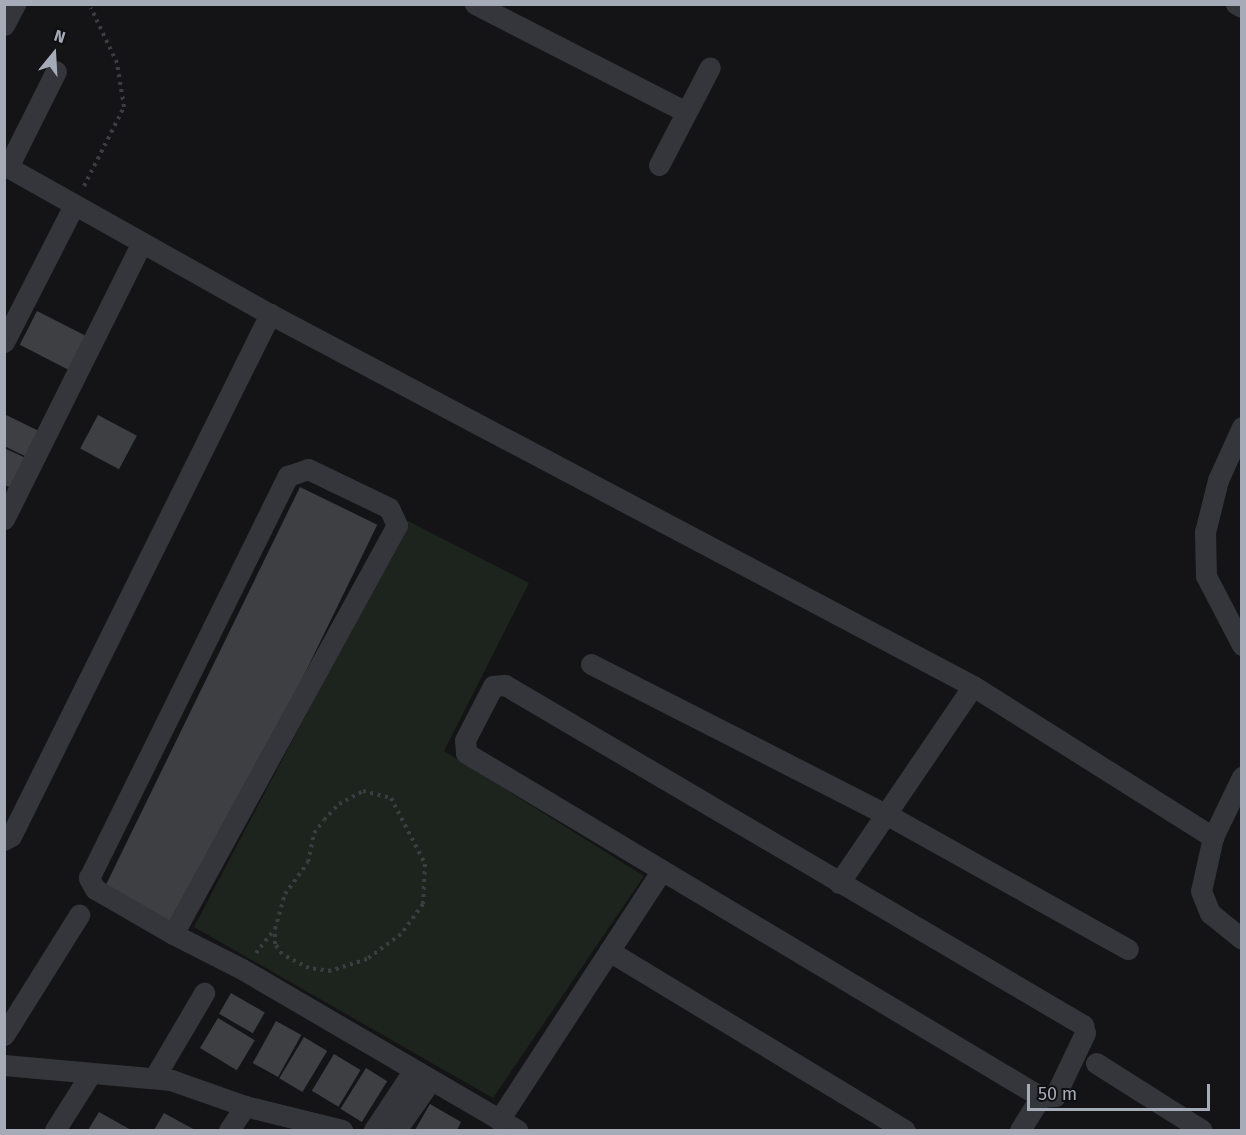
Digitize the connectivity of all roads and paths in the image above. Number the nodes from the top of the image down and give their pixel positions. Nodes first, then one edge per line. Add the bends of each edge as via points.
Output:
1 (15, 4) edge
2 (475, 4) edge
3 (1236, 4) edge
4 (1242, 7) edge
5 (91, 8) dead end
6 (4, 25) edge
7 (710, 67) dead end
8 (56, 71) dead end
9 (686, 112) junction
10 (659, 165) dead end
11 (6, 166) edge
12 (74, 205) junction
13 (142, 242) junction
14 (270, 314) junction
15 (4, 342) edge
16 (1242, 427) edge
17 (4, 519) edge
18 (1242, 645) edge
19 (591, 664) dead end
20 (973, 686) junction
21 (1242, 777) edge
22 (886, 814) junction
23 (1213, 837) junction
24 (4, 840) edge
25 (662, 870) junction
26 (839, 883) junction
27 (79, 915) dead end
28 (275, 929) junction
29 (173, 934) junction
30 (1242, 939) edge
31 (1128, 949) dead end
32 (609, 951) junction
33 (242, 969) junction
34 (204, 993) dead end
35 (4, 1035) edge
36 (1096, 1063) dead end
37 (4, 1065) edge
38 (91, 1073) junction
39 (422, 1076) junction
40 (154, 1078) junction
41 (1041, 1096) junction
42 (245, 1106) junction
43 (508, 1125) edge
44 (55, 1131) edge
45 (229, 1131) edge
46 (342, 1131) edge
47 (374, 1131) edge
48 (396, 1131) edge
49 (905, 1131) edge
50 (1020, 1131) edge
51 (1202, 1131) edge

1 - 6 street
2 - 9 street
3 - 4 street
5 - 12 path via 117,63 124,107
7 - 9 street
8 - 11 street
9 - 10 street
11 - 12 street
12 - 13 street
12 - 15 street
13 - 14 street
13 - 17 street
14 - 20 street
14 - 24 street via 16,825
16 - 18 street via 1218,480 1205,532 1206,576
19 - 22 street
20 - 22 street
20 - 23 street
21 - 23 street
22 - 26 street
22 - 31 street
23 - 30 street via 1201,891 1209,913
25 - 26 street via 466,753 465,740 493,686 506,685
25 - 32 street
25 - 41 street
26 - 41 street via 1083,1025 1085,1034 1055,1096
27 - 35 street
28 - 28 path via 285,894 308,862 314,833 324,820 339,804 363,791 391,798 425,864 423,904 401,934 367,959 331,971 309,968 282,954 275,944
28 - 33 path
29 - 29 street via 397,525 389,508 308,469 288,476 89,878 95,889
29 - 33 street
32 - 43 street
32 - 49 street
33 - 39 street
34 - 40 street
36 - 51 street
37 - 38 street
38 - 40 street
38 - 44 street
39 - 43 street
39 - 47 street
39 - 48 street
40 - 42 street via 171,1080
41 - 50 street
42 - 45 street
42 - 46 street

